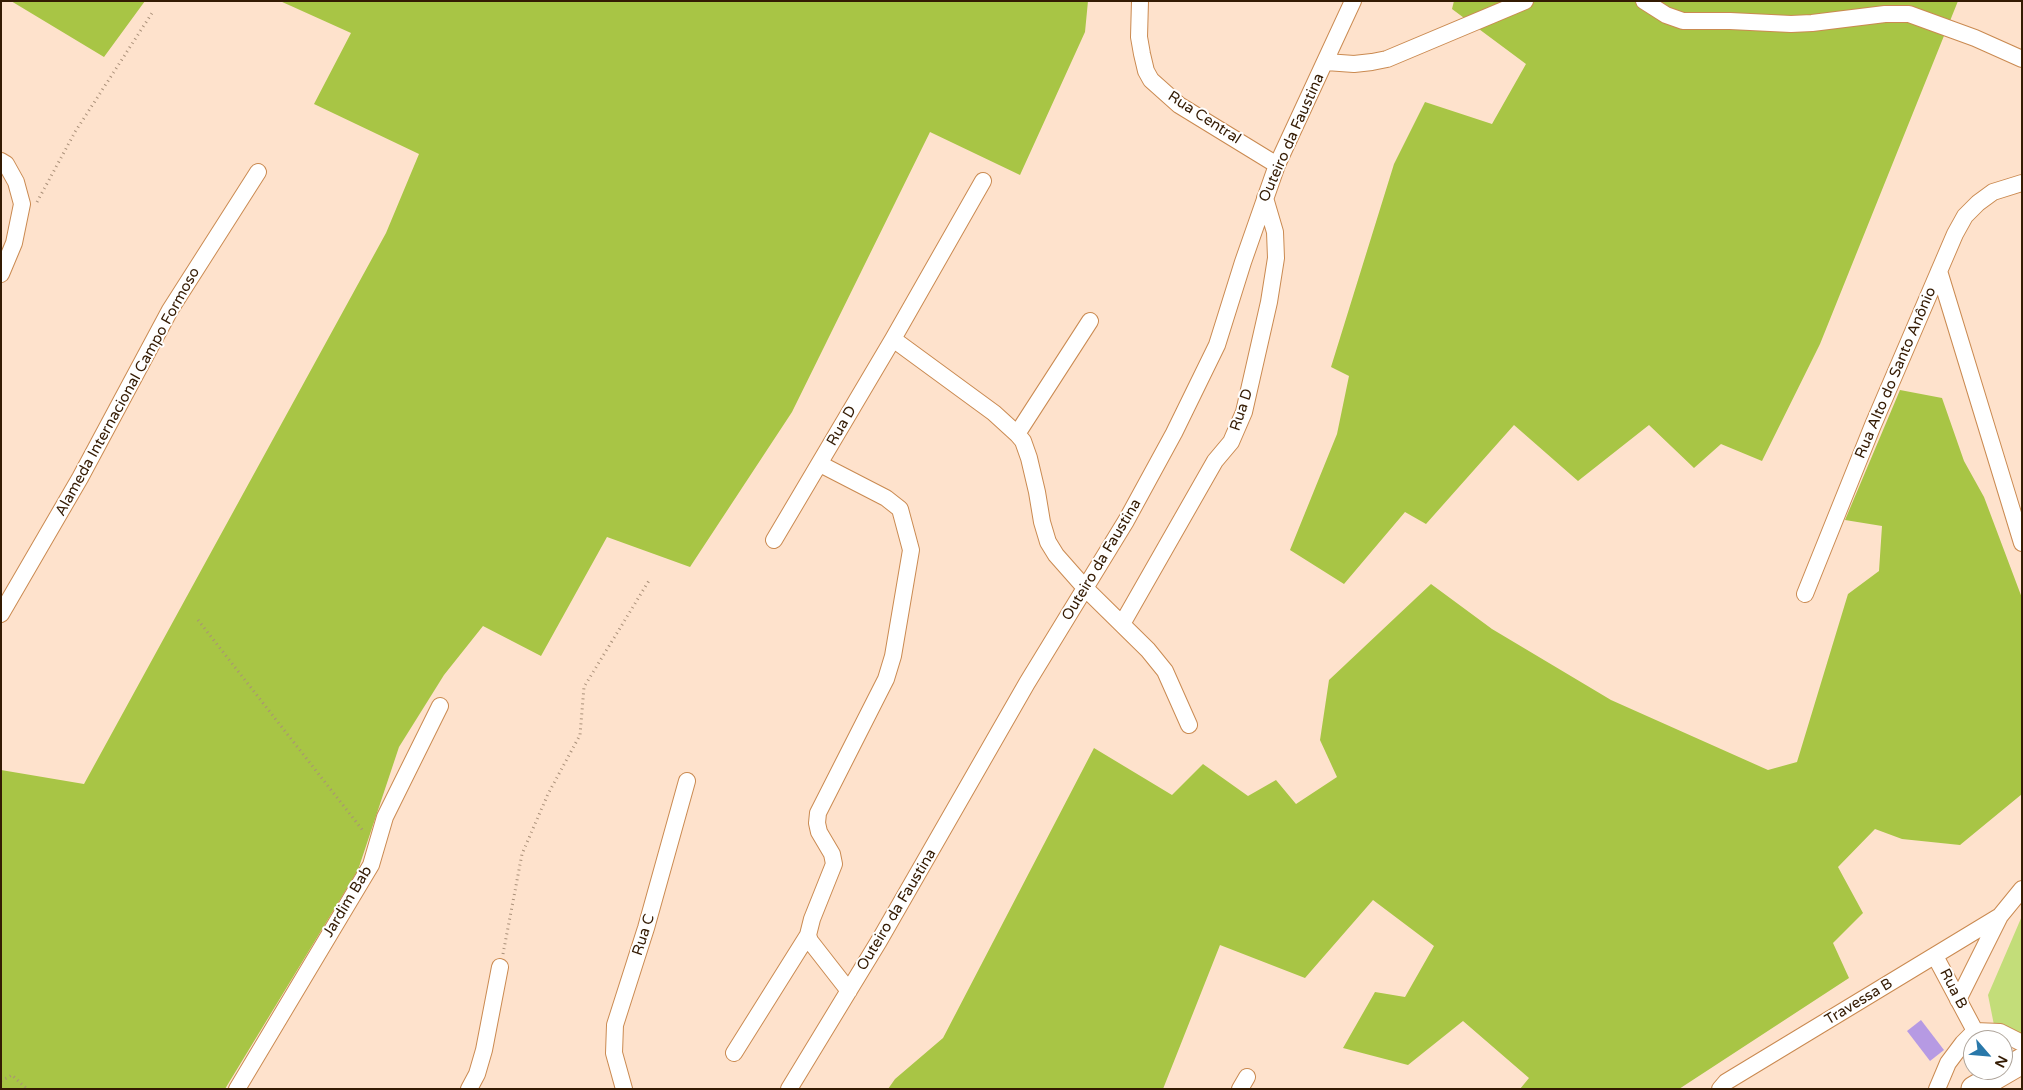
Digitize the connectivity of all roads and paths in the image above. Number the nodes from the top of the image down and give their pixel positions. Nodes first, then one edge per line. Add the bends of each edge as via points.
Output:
1 (1140, 1) edge
2 (1353, 1) edge
3 (1525, 1) edge
4 (1644, 1) edge
5 (152, 13) dead end
6 (2022, 59) edge
7 (1326, 62) junction
8 (1, 161) edge
9 (1277, 165) junction
10 (258, 172) dead end
11 (983, 181) dead end
12 (2022, 183) edge
13 (1265, 198) junction
14 (33, 209) dead end
15 (1939, 271) junction
16 (1, 274) edge
17 (1090, 321) dead end
18 (893, 339) junction
19 (1017, 434) junction
20 (820, 464) junction
21 (774, 540) dead end
22 (2022, 543) edge
23 (650, 579) dead end
24 (1086, 589) junction
25 (1805, 594) dead end
26 (1, 614) edge
27 (198, 620) dead end
28 (1122, 624) junction
29 (440, 706) dead end
30 (1189, 725) dead end
31 (687, 780) dead end
32 (376, 847) junction
33 (2022, 888) edge
34 (2000, 916) junction
35 (808, 935) junction
36 (1935, 956) junction
37 (500, 967) joint
38 (849, 991) junction
39 (1958, 1000) junction
40 (1974, 1030) edge
41 (1963, 1043) edge
42 (734, 1053) dead end
43 (2022, 1061) edge
44 (1, 1081) edge
45 (27, 1089) edge
46 (237, 1089) edge
47 (469, 1089) edge
48 (624, 1089) edge
49 (789, 1089) edge
50 (1720, 1089) edge
51 (1937, 1089) edge
52 (1974, 1089) edge

1 - 9 street, Rua Central via 1140,45 1151,80 1179,105
2 - 7 street, Outeiro da Faustina
3 - 7 street via 1387,59 1354,64
4 - 6 street via 1682,21 1791,24 1910,14
5 - 14 path via 75,132
7 - 9 street, Outeiro da Faustina
8 - 16 street via 16,182 22,204 14,243
9 - 13 street, Outeiro da Faustina
10 - 26 street, Alameda Internacional Campo Formoso via 170,310 80,478
11 - 18 street, Rua D
12 - 15 street, Rua Alto do Santo Anônio via 1993,192 1965,216
13 - 24 street, Outeiro da Faustina via 1217,345 1174,433
13 - 28 street, Rua D via 1275,232 1276,258 1244,412 1231,442 1215,461
15 - 22 street
15 - 25 street, Rua Alto do Santo Anônio
17 - 19 street
18 - 19 street via 994,413
18 - 20 street, Rua D
19 - 24 street via 1029,458 1048,542
20 - 21 street, Rua D
20 - 35 street via 886,498 900,509 910,550 886,679 818,813 819,832 834,864
23 - 37 path via 584,686 580,735 548,794 522,854
24 - 28 street
24 - 38 street, Outeiro da Faustina
27 - 32 path
28 - 30 street via 1164,671
29 - 32 street, Jardim Bab via 385,817
31 - 48 street, Rua C via 652,910 615,1025 614,1054
32 - 46 street, Jardim Bab via 363,881
33 - 34 street
34 - 36 street, Travessa B
34 - 39 street
35 - 38 street
35 - 42 street
36 - 39 street, Rua B
36 - 50 street, Travessa B via 1726,1082
37 - 47 street via 484,1050
38 - 49 street, Outeiro da Faustina
39 - 40 street, Rua B
41 - 51 street via 1948,1063
43 - 52 main road
44 - 45 path via 12,1074

